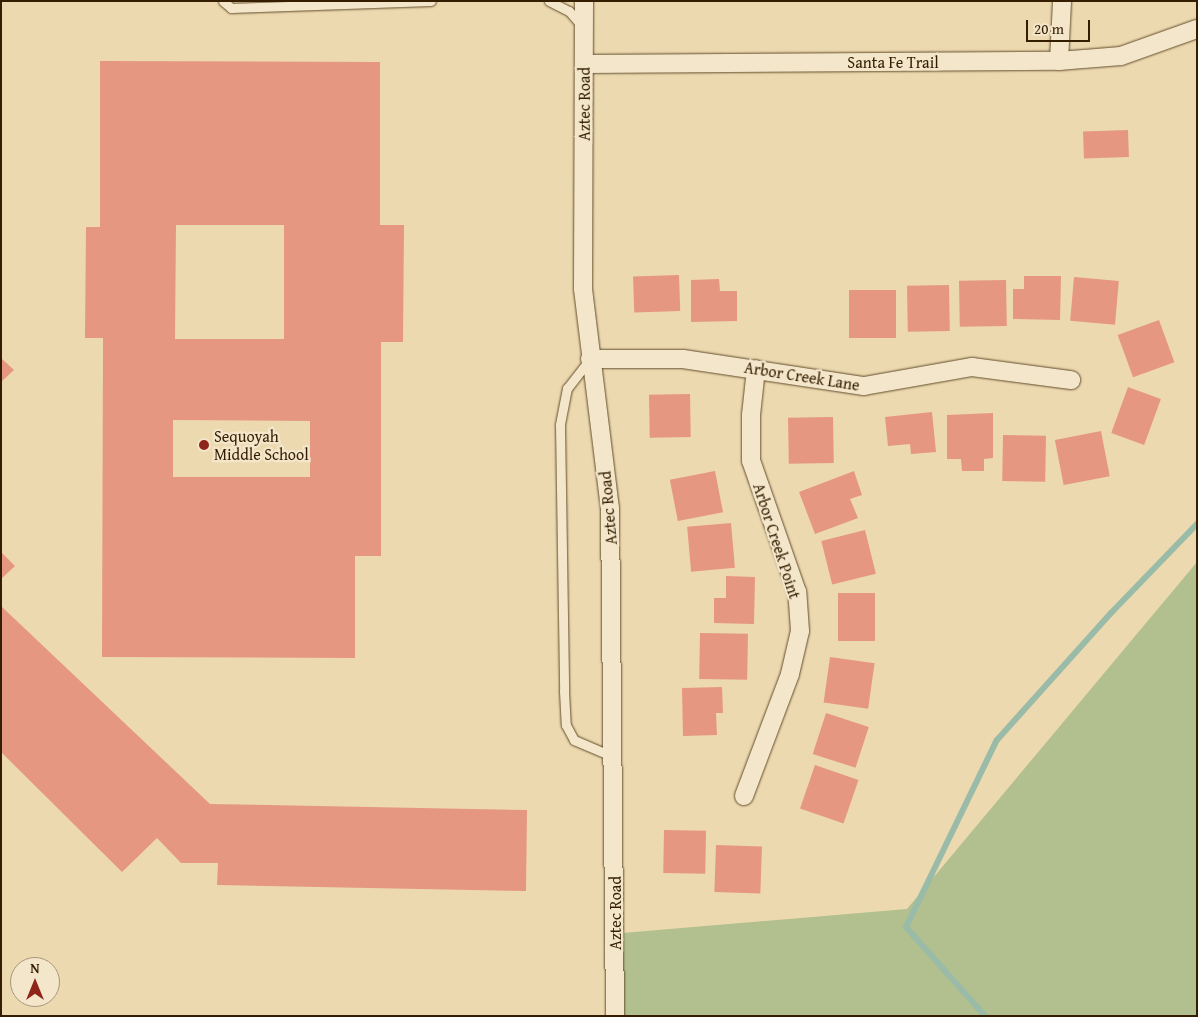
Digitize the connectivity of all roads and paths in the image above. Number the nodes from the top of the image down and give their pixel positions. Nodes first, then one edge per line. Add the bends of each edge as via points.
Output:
1 (223, 1) edge
2 (432, 1) edge
3 (549, 1) edge
4 (584, 1) edge
5 (1062, 1) edge
6 (584, 29) junction
7 (1197, 30) edge
8 (1059, 61) junction
9 (584, 64) junction
10 (590, 359) junction
11 (756, 369) junction
12 (1071, 380) dead end
13 (615, 757) junction
14 (744, 796) dead end
15 (615, 1016) edge

1 - 2 lane via 231,8
3 - 6 lane via 569,11
4 - 6 street, Aztec Road
5 - 8 street
6 - 9 street, Aztec Road
7 - 8 street, Santa Fe Trail via 1121,56
8 - 9 street, Santa Fe Trail
9 - 10 street, Aztec Road via 583,289
10 - 11 street, Arbor Creek Lane via 684,359
10 - 13 street, Aztec Road via 610,508
10 - 13 lane via 567,388 560,425 566,726 574,740
11 - 12 street, Arbor Creek Lane via 864,386 972,366
11 - 14 street, Arbor Creek Point via 750,414 751,461 797,592 800,631 790,674
13 - 15 street, Aztec Road

